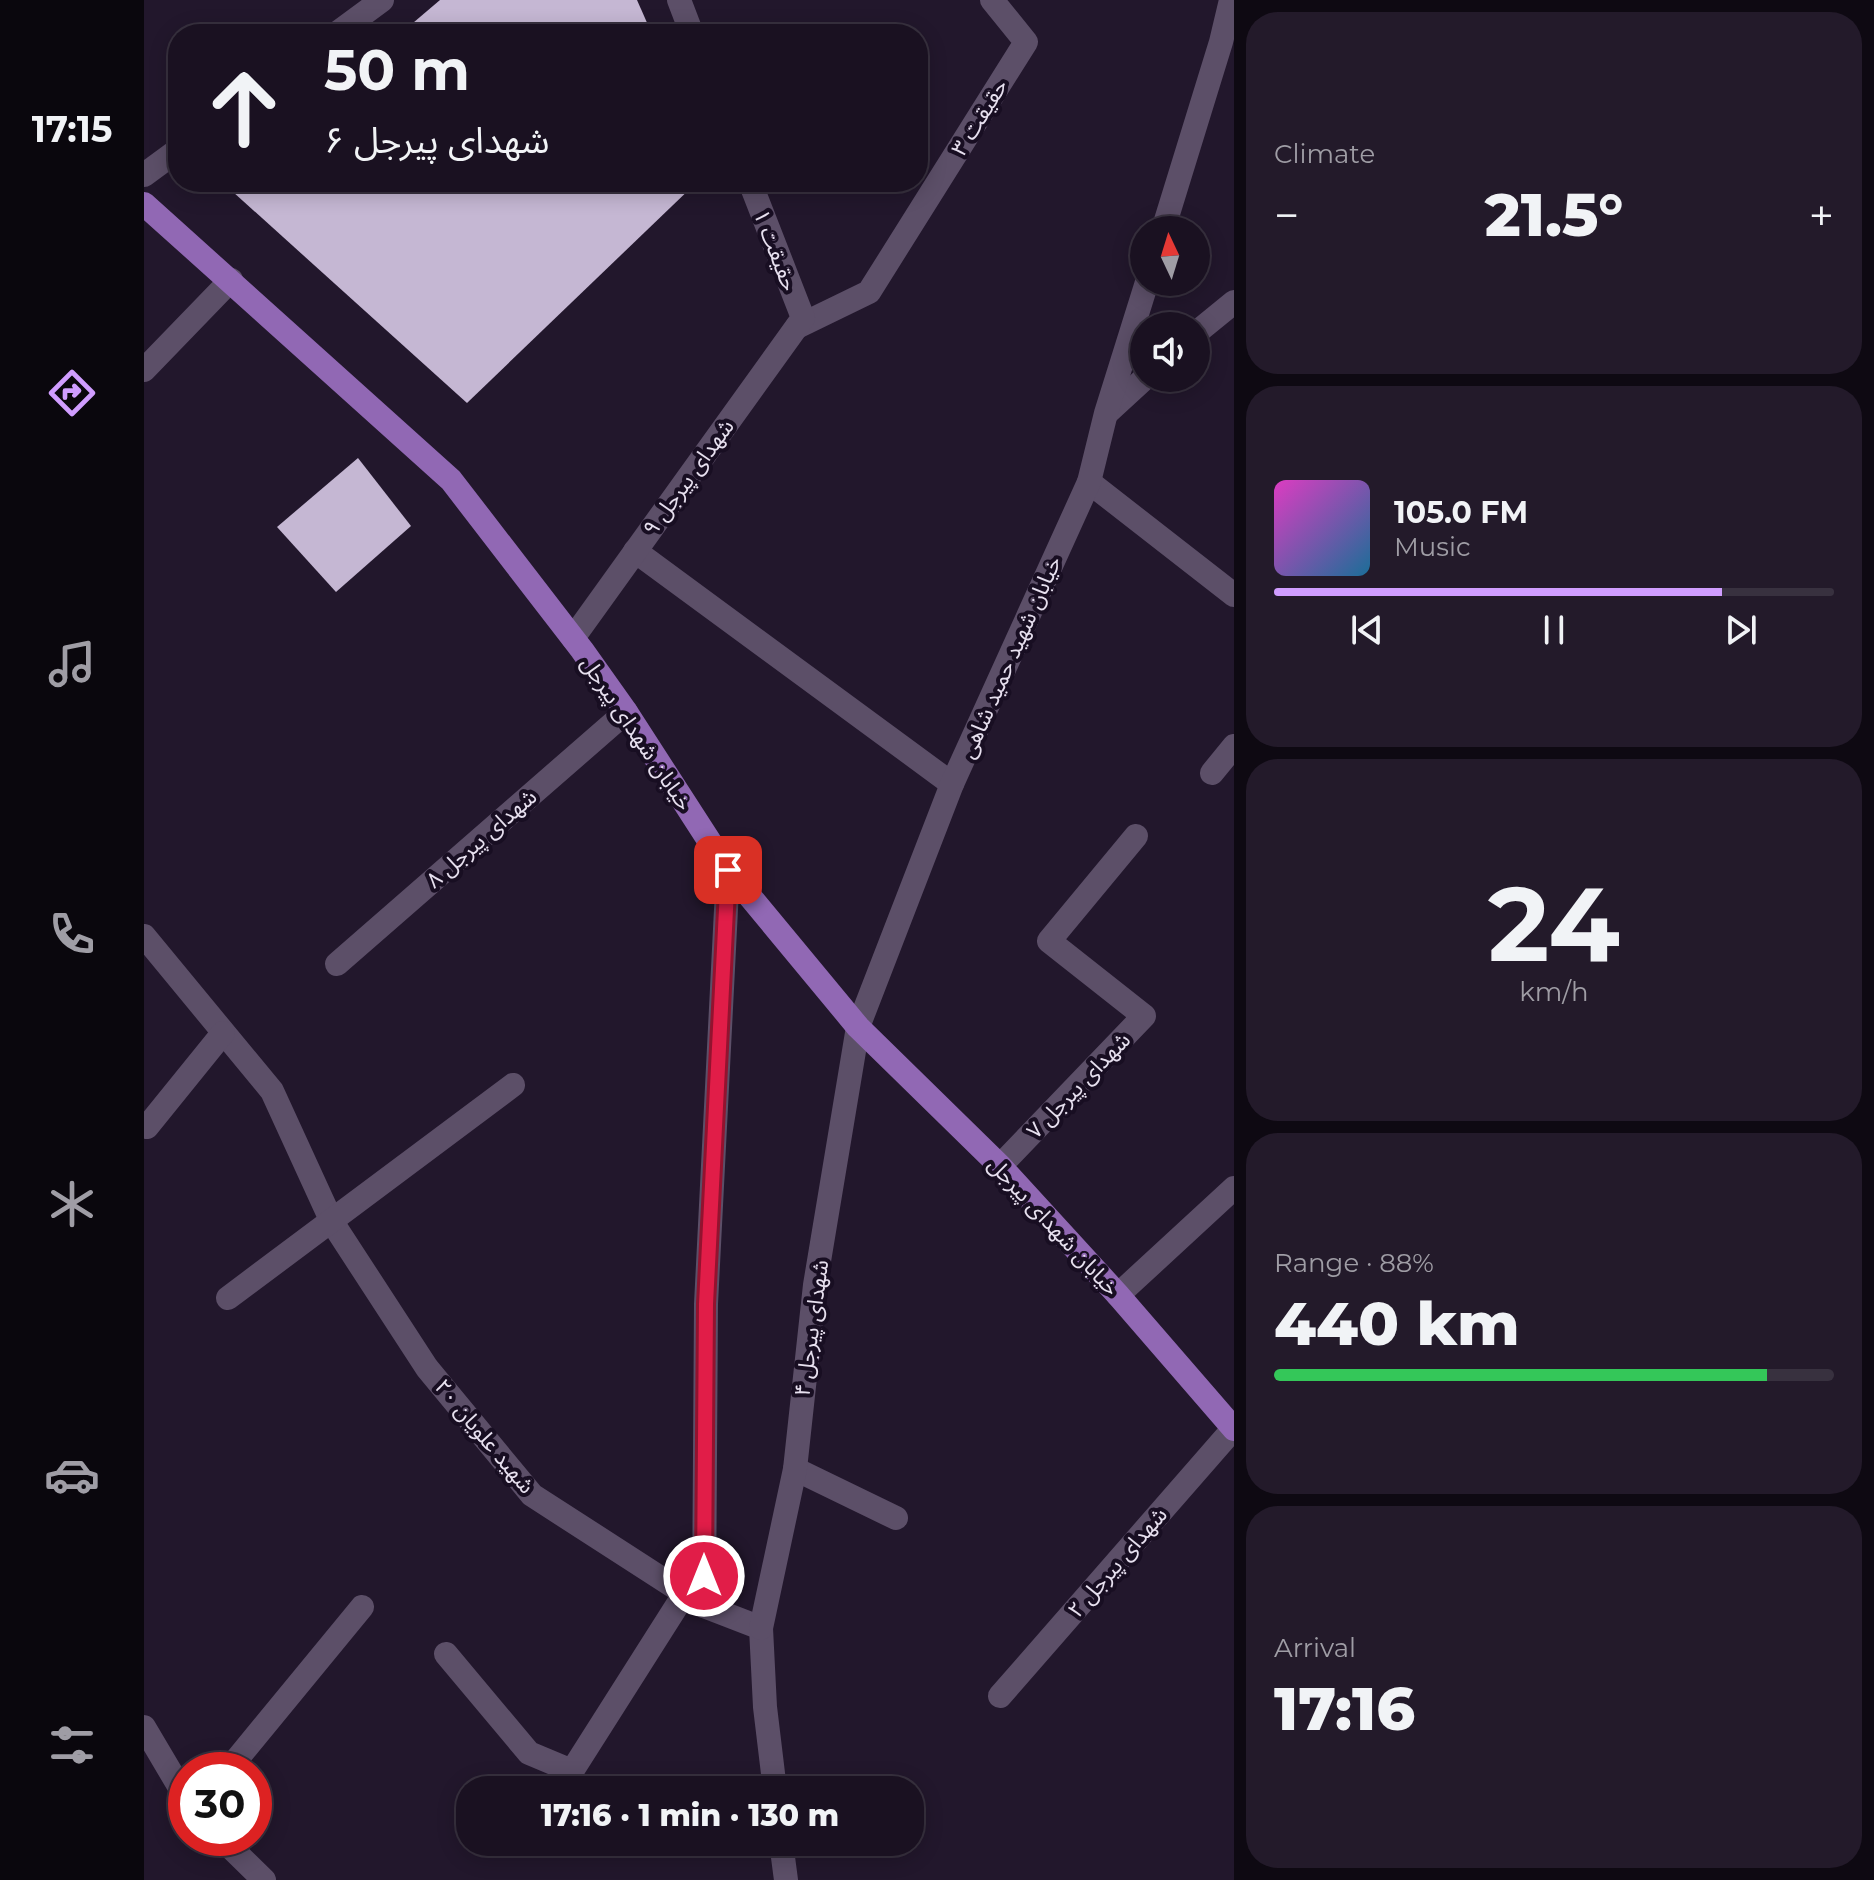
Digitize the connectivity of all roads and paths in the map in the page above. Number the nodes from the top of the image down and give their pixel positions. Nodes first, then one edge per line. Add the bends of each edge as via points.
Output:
1 (382, 0) edge
2 (679, 0) edge
3 (992, 0) edge
4 (1231, 0) edge
5 (350, 24) edge
6 (688, 24) edge
7 (1228, 47) edge
8 (168, 157) edge
9 (144, 175) edge
10 (754, 192) edge
11 (144, 204) edge
12 (1168, 216) edge
13 (231, 280) junction
14 (1143, 296) edge
15 (1234, 302) edge
16 (800, 322) junction
17 (1210, 322) edge
18 (144, 370) edge
19 (1130, 391) edge
20 (1106, 413) junction
21 (1089, 482) junction
22 (635, 551) junction
23 (1234, 595) edge
24 (573, 638) junction
25 (626, 712) junction
26 (1234, 746) edge
27 (1212, 773) dead end
28 (952, 784) junction
29 (1136, 836) dead end
30 (728, 870) junction
31 (144, 936) edge
32 (337, 964) dead end
33 (858, 1027) junction
34 (223, 1033) junction
35 (513, 1085) dead end
36 (147, 1127) dead end
37 (1000, 1166) junction
38 (1234, 1188) edge
39 (332, 1222) junction
40 (1118, 1295) junction
41 (228, 1298) dead end
42 (1234, 1429) edge
43 (795, 1469) junction
44 (896, 1518) dead end
45 (694, 1600) junction
46 (362, 1607) dead end
47 (761, 1628) junction
48 (446, 1654) dead end
49 (1000, 1696) dead end
50 (144, 1727) edge
51 (243, 1752) edge
52 (168, 1768) edge
53 (773, 1776) edge
54 (239, 1856) edge
55 (783, 1856) edge
56 (264, 1880) edge
57 (786, 1880) edge

1 - 5 street
2 - 6 street
3 - 16 street, حقیقت ۳ via 1026,42 869,292
4 - 7 street
7 - 12 street
8 - 9 street
10 - 16 street, حقیقت ۱
11 - 13 main road, خیابان شهدای پیرجل
13 - 18 street
13 - 24 main road, خیابان شهدای پیرجل via 451,480
14 - 20 street, خیابان شهید حمید شاهی
15 - 17 street
16 - 22 street, شهدای پیرجل ۹
19 - 20 street
20 - 21 street, خیابان شهید حمید شاهی
21 - 23 street
21 - 28 street, خیابان شهید حمید شاهی
22 - 24 street, شهدای پیرجل ۹
22 - 28 street
24 - 25 main road, خیابان شهدای پیرجل
25 - 30 main road, خیابان شهدای پیرجل
25 - 32 street, شهدای پیرجل ۸
26 - 27 street
28 - 33 street, خیابان شهید حمید شاهی
29 - 37 street, شهدای پیرجل ۷ via 1049,941 1144,1016
30 - 33 main road, خیابان شهدای پیرجل
30 - 45 street
31 - 34 street, شهید علویان ۲۰
33 - 37 main road, خیابان شهدای پیرجل
33 - 43 street, شهدای پیرجل ۴ via 815,1285
34 - 36 street
34 - 39 street, شهید علویان ۲۰ via 272,1091
35 - 39 street
37 - 40 main road, خیابان شهدای پیرجل
38 - 40 street
39 - 41 street
39 - 45 street, شهید علویان ۲۰ via 427,1368 532,1495
40 - 42 main road, خیابان شهدای پیرجل
42 - 49 street, شهدای پیرجل ۲
43 - 44 street
43 - 47 street, شهدای پیرجل ۴
45 - 47 street, شهید علویان ۲۰
45 - 48 street via 572,1771 529,1753
46 - 51 street
47 - 53 street
50 - 52 street
54 - 56 street
55 - 57 street

